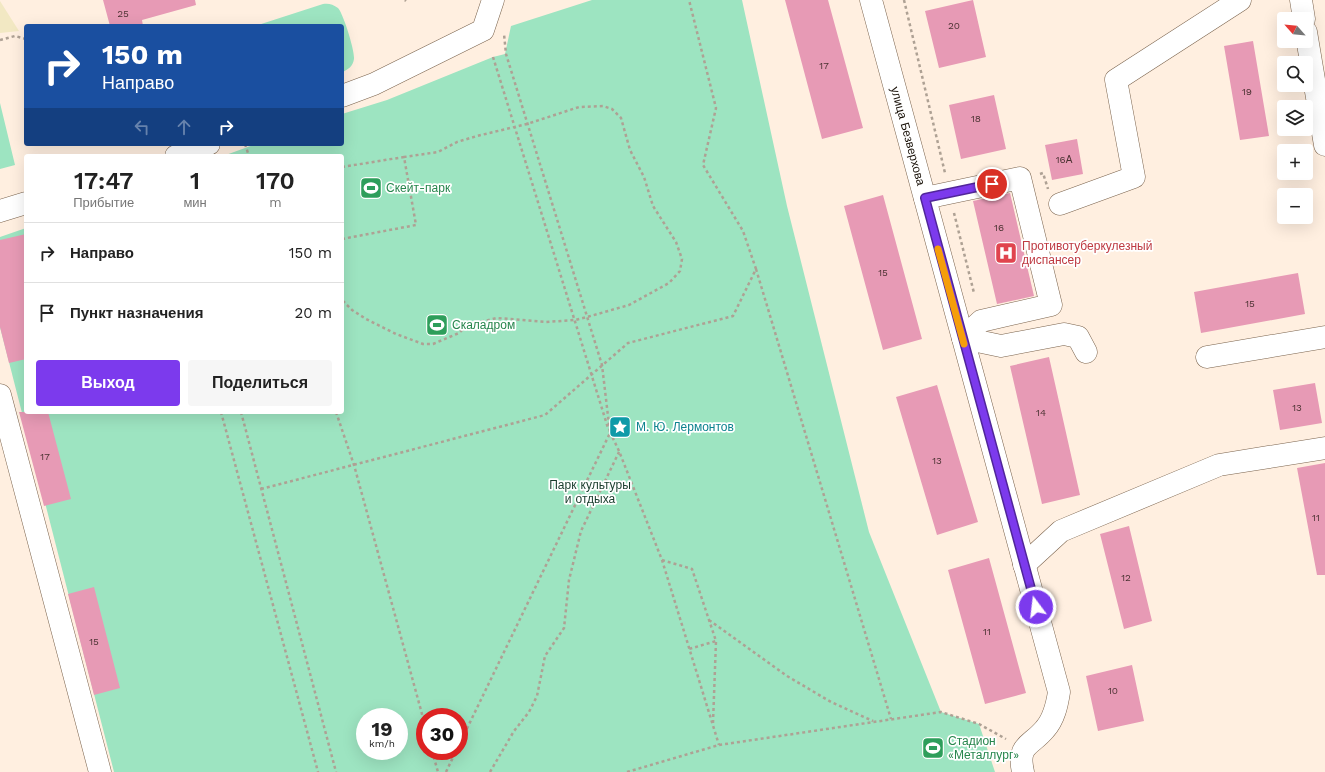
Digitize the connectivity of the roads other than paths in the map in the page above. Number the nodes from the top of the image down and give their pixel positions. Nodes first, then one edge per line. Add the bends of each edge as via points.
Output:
1 (493, 0) edge
2 (871, 0) edge
3 (1240, 0) edge
4 (1301, 0) edge
5 (1303, 12) edge
6 (1309, 48) edge
7 (344, 95) edge
8 (1325, 145) edge
9 (204, 146) edge
10 (182, 154) edge
11 (925, 198) junction
12 (24, 204) edge
13 (1060, 204) dead end
14 (0, 211) edge
15 (1325, 337) edge
16 (962, 338) junction
17 (1086, 352) dead end
18 (1207, 357) dead end
19 (0, 395) edge
20 (1325, 448) edge
21 (1024, 565) junction
22 (100, 772) edge
23 (1023, 772) edge

1 - 7 street via 483,30 374,84
2 - 11 street, улица Безверхова
3 - 13 street via 1116,80 1134,178
4 - 5 street
6 - 8 street
9 - 10 street
11 - 16 street, улица Безверхова
11 - 16 street via 1020,178 1051,305 981,321
12 - 14 street
15 - 18 street
16 - 17 street via 1001,346 1064,334 1078,337
16 - 21 street, улица Безверхова
19 - 22 street
20 - 21 street via 1220,465 1061,531
21 - 23 street, улица Безверхова via 1059,692 1057,705 1046,729 1024,749 1020,760

